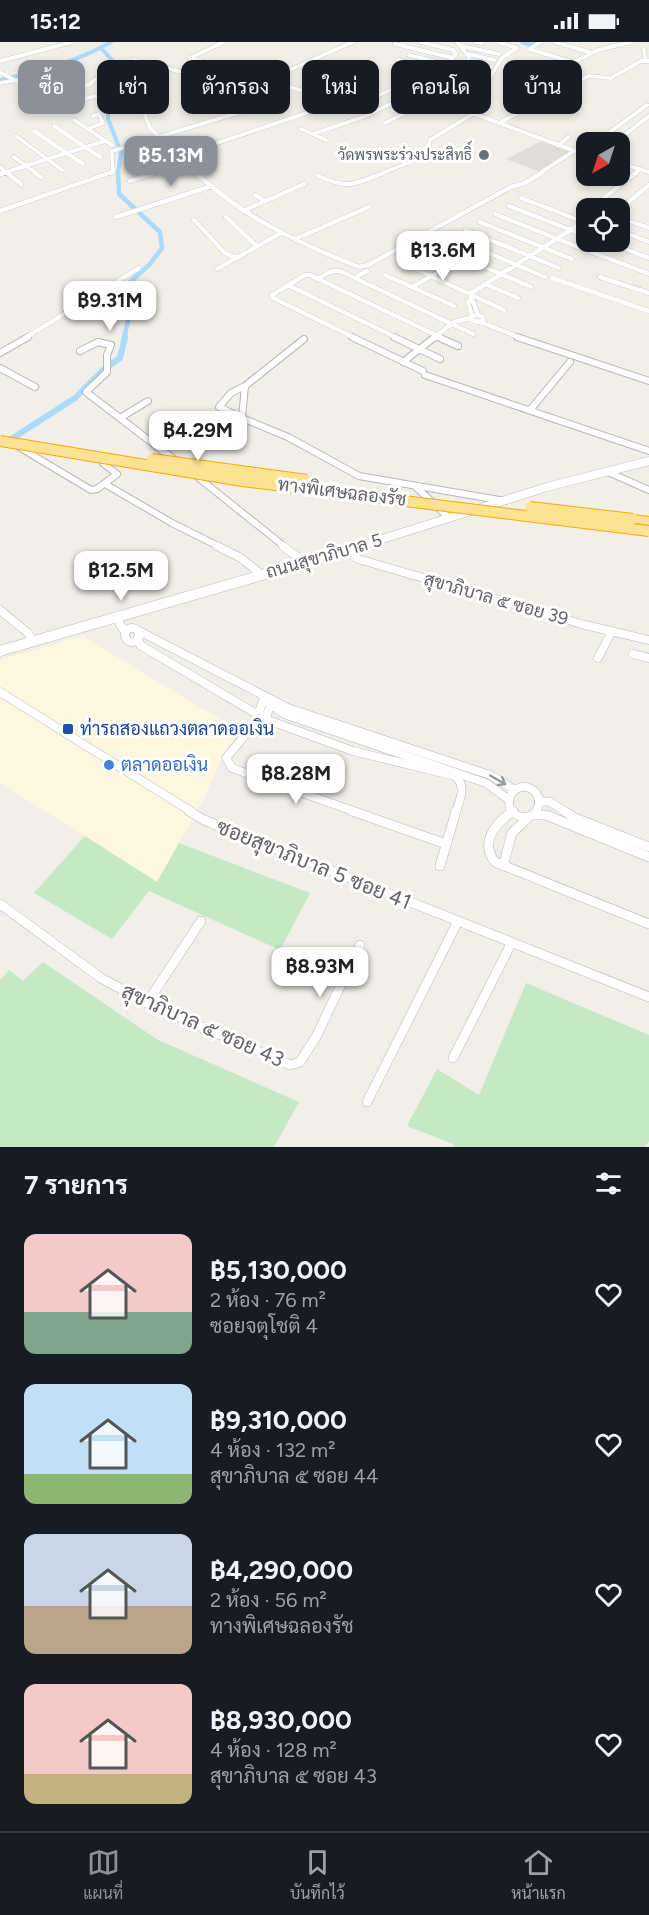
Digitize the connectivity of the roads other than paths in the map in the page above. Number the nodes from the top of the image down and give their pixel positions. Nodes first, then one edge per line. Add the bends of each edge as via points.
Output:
1 (72, 42) edge
2 (224, 42) edge
3 (353, 42) edge
4 (421, 42) edge
5 (438, 42) edge
6 (457, 42) edge
7 (477, 42) edge
8 (498, 42) edge
9 (541, 42) edge
10 (555, 42) edge
11 (605, 42) edge
12 (631, 42) edge
13 (482, 43) edge
14 (395, 44) dead end
15 (401, 45) junction
16 (433, 45) junction
17 (461, 46) junction
18 (619, 46) junction
19 (393, 49) dead end
20 (416, 49) junction
21 (644, 49) dead end
22 (592, 53) junction
23 (468, 54) junction
24 (499, 54) dead end
25 (453, 58) junction
26 (196, 60) edge
27 (431, 60) edge
28 (449, 60) edge
29 (469, 60) edge
30 (494, 60) dead end
31 (567, 60) edge
32 (577, 60) edge
33 (647, 60) edge
34 (0, 61) edge
35 (290, 70) edge
36 (0, 72) edge
37 (491, 75) edge
38 (95, 79) dead end
39 (17, 80) joint
40 (582, 80) edge
41 (0, 83) edge
42 (85, 86) edge
43 (391, 104) edge
44 (647, 105) dead end
45 (144, 114) edge
46 (234, 114) edge
47 (311, 114) edge
48 (403, 114) edge
49 (472, 114) edge
50 (476, 114) edge
51 (516, 114) edge
52 (93, 116) dead end
53 (649, 116) edge
54 (74, 120) dead end
55 (385, 123) dead end
56 (499, 123) junction
57 (54, 126) dead end
58 (87, 129) junction
59 (301, 129) dead end
60 (34, 131) dead end
61 (610, 132) edge
62 (628, 132) edge
63 (313, 134) junction
64 (16, 136) dead end
65 (158, 137) junction
66 (568, 137) dead end
67 (326, 140) dead end
68 (105, 141) junction
69 (112, 145) dead end
70 (558, 146) junction
71 (87, 147) junction
72 (127, 147) junction
73 (171, 149) junction
74 (574, 151) joint
75 (67, 153) junction
76 (128, 154) dead end
77 (179, 156) junction
78 (14, 157) dead end
79 (100, 157) dead end
80 (47, 159) junction
81 (186, 162) junction
82 (131, 163) dead end
83 (83, 164) dead end
84 (25, 166) junction
85 (630, 166) edge
86 (0, 167) edge
87 (62, 170) dead end
88 (646, 170) edge
89 (6, 172) junction
90 (0, 174) edge
91 (318, 176) dead end
92 (41, 177) dead end
93 (130, 181) dead end
94 (21, 184) dead end
95 (304, 184) dead end
96 (649, 185) edge
97 (212, 186) junction
98 (255, 195) dead end
99 (520, 198) dead end
100 (605, 198) edge
101 (265, 201) junction
102 (630, 201) edge
103 (509, 206) dead end
104 (369, 207) dead end
105 (0, 211) edge
106 (243, 211) junction
107 (495, 214) dead end
108 (116, 217) dead end
109 (226, 217) dead end
110 (194, 220) dead end
111 (576, 220) edge
112 (480, 222) dead end
113 (632, 222) dead end
114 (576, 228) edge
115 (649, 228) edge
116 (465, 230) dead end
117 (571, 230) junction
118 (576, 232) edge
119 (281, 233) junction
120 (630, 235) edge
121 (451, 237) dead end
122 (295, 239) junction
123 (557, 239) junction
124 (649, 242) edge
125 (257, 246) junction
126 (404, 246) junction
127 (436, 246) dead end
128 (544, 247) junction
129 (413, 250) dead end
130 (630, 251) edge
131 (420, 255) dead end
132 (530, 256) junction
133 (237, 258) junction
134 (463, 258) junction
135 (649, 258) edge
136 (572, 259) dead end
137 (403, 263) dead end
138 (516, 265) junction
139 (448, 267) junction
140 (139, 268) dead end
141 (559, 268) dead end
142 (217, 269) dead end
143 (365, 269) junction
144 (501, 274) junction
145 (649, 274) edge
146 (385, 275) dead end
147 (431, 276) junction
148 (544, 277) dead end
149 (600, 277) dead end
150 (356, 278) junction
151 (552, 278) dead end
152 (317, 279) junction
153 (485, 284) junction
154 (288, 285) junction
155 (412, 287) junction
156 (531, 287) dead end
157 (649, 293) edge
158 (471, 297) junction
159 (518, 298) dead end
160 (454, 306) dead end
161 (504, 310) dead end
162 (649, 311) edge
163 (475, 318) junction
164 (453, 325) junction
165 (473, 334) dead end
166 (438, 336) junction
167 (304, 339) dead end
168 (458, 346) dead end
169 (420, 349) junction
170 (80, 351) dead end
171 (0, 353) edge
172 (440, 359) dead end
173 (403, 362) junction
174 (570, 362) dead end
175 (0, 368) edge
176 (649, 381) edge
177 (245, 386) junction
178 (34, 387) dead end
179 (148, 401) dead end
180 (530, 410) junction
181 (120, 418) junction
182 (242, 418) junction
183 (0, 434) edge
184 (0, 441) edge
185 (19, 447) dead end
186 (649, 451) edge
187 (649, 461) edge
188 (103, 463) dead end
189 (608, 472) junction
190 (105, 484) junction
191 (414, 486) junction
192 (649, 490) edge
193 (505, 501) junction
194 (484, 508) junction
195 (449, 518) junction
196 (649, 521) edge
197 (649, 533) edge
198 (345, 551) junction
199 (305, 563) junction
200 (262, 574) junction
201 (0, 610) edge
202 (128, 614) junction
203 (116, 618) junction
204 (612, 631) junction
205 (125, 632) junction
206 (137, 633) junction
207 (649, 640) edge
208 (33, 642) junction
209 (0, 651) edge
210 (633, 654) dead end
211 (598, 658) dead end
212 (649, 658) edge
213 (0, 692) edge
214 (268, 700) junction
215 (261, 716) junction
216 (515, 790) junction
217 (508, 799) junction
218 (540, 801) junction
219 (513, 811) junction
220 (532, 816) junction
221 (575, 818) junction
222 (571, 827) junction
223 (613, 832) junction
224 (611, 843) junction
225 (446, 844) junction
226 (649, 847) edge
227 (649, 857) edge
228 (440, 866) dead end
229 (502, 866) junction
230 (0, 904) edge
231 (201, 921) dead end
232 (458, 921) junction
233 (649, 924) edge
234 (511, 944) junction
235 (360, 945) dead end
236 (649, 997) edge
237 (147, 1004) junction
238 (453, 1058) dead end
239 (367, 1102) dead end

1 - 34 street
2 - 26 street via 190,58
3 - 35 street
4 - 16 street
5 - 16 street
6 - 17 street
7 - 13 street
8 - 37 street via 517,48 502,58
9 - 31 street via 528,48
10 - 22 street
11 - 18 street
12 - 18 street
14 - 15 street
15 - 19 street
15 - 20 street
16 - 25 street via 453,50
17 - 23 street
17 - 24 street
18 - 22 street
20 - 25 street
20 - 27 street via 409,55
21 - 33 street
22 - 32 street
23 - 29 street
23 - 30 street
25 - 28 street
33 - 40 street via 611,78 589,76
36 - 39 street
38 - 42 street
39 - 41 street
43 - 63 street
44 - 61 street
45 - 65 street
46 - 65 street
47 - 77 street
48 - 55 street
49 - 91 street via 430,140 426,156 420,160 348,186
50 - 56 street
51 - 56 street
52 - 58 street via 99,114 103,123
53 - 62 street
54 - 58 street
56 - 70 street
57 - 71 street
58 - 68 street
59 - 63 street
60 - 75 street
63 - 67 street
64 - 80 street
65 - 72 street
65 - 73 street
66 - 70 street
68 - 69 street
68 - 71 street
70 - 74 street
71 - 75 street
71 - 79 street
72 - 76 street
72 - 105 street via 112,151 111,173
73 - 77 street
73 - 82 street
74 - 126 street via 524,184 511,187
75 - 80 street
75 - 83 street
77 - 81 street
78 - 84 street
80 - 84 street
80 - 87 street
81 - 93 street
81 - 97 street
84 - 89 street
84 - 92 street
85 - 88 street
86 - 89 street
88 - 100 street
89 - 90 street
89 - 94 street
95 - 101 street
96 - 102 street
97 - 106 street
97 - 108 street
98 - 101 street
99 - 111 street
101 - 106 street
103 - 117 street
104 - 122 street
106 - 119 street
107 - 123 street
109 - 125 street
110 - 133 street via 225,253
112 - 128 street
113 - 115 street
114 - 117 street
116 - 132 street
117 - 118 street
117 - 123 street
119 - 122 street
119 - 125 street
120 - 124 street
121 - 138 street
122 - 143 street
123 - 128 street
123 - 145 street
125 - 133 street
126 - 129 street
126 - 143 street
127 - 134 street
128 - 132 street
128 - 136 street
130 - 135 street
131 - 139 street
132 - 138 street
132 - 141 street
133 - 142 street
134 - 139 street
134 - 144 street
137 - 147 street
138 - 144 street
138 - 148 street
139 - 147 street
140 - 171 street
143 - 150 street
144 - 153 street
144 - 156 street
146 - 155 street
147 - 155 street
147 - 158 street
149 - 157 street
150 - 152 street via 336,270
150 - 164 street
151 - 162 street
152 - 154 street via 305,275
152 - 166 street
153 - 158 street
153 - 159 street
154 - 169 street
154 - 173 street via 272,296
155 - 160 street
158 - 161 street
158 - 163 street via 468,302
163 - 164 street
163 - 176 street via 491,328
164 - 165 street
164 - 166 street
166 - 168 street
166 - 169 street
167 - 177 street
169 - 172 street
169 - 173 street
170 - 181 street via 98,342 111,347 107,372 86,392
173 - 180 street
174 - 180 street
175 - 178 street
177 - 182 street
177 - 182 street via 231,393 219,407
179 - 181 street
180 - 186 street
181 - 199 street
182 - 191 street via 288,437 359,476
183 - 196 highway, ทางพิเศษฉลองรัช, bridge via 351,486
184 - 197 highway, ทางพิเศษฉลองรัช, bridge via 105,460
185 - 190 street via 92,490
187 - 189 main road, ถนนสุขาภิบาล 5
188 - 190 street via 117,472
189 - 192 street
189 - 193 main road, ถนนสุขาภิบาล 5
190 - 200 street via 241,558
191 - 193 street
191 - 195 street
193 - 194 main road, ถนนสุขาภิบาล 5
194 - 195 main road, ถนนสุขาภิบาล 5
194 - 197 street via 510,518
195 - 198 main road, ถนนสุขาภิบาล 5
198 - 199 main road, ถนนสุขาภิบาล 5
198 - 204 street, สุขาภิบาล ๕ ซอย 39 via 358,559 421,578
199 - 200 main road, ถนนสุขาภิบาล 5
200 - 202 main road, ถนนสุขาภิบาล 5
201 - 208 street
202 - 203 main road, ถนนสุขาภิบาล 5
202 - 206 street
203 - 205 street
203 - 208 main road, ถนนสุขาภิบาล 5
204 - 207 street, สุขาภิบาล ๕ ซอย 39
204 - 211 street
205 - 206 street
205 - 206 street via 128,641
206 - 214 street
206 - 215 street via 140,645
208 - 209 main road, ถนนสุขาภิบาล 5
210 - 212 street
213 - 232 street, ซอยสุขาภิบาล 5 ซอย 41 via 204,820
214 - 215 street
214 -> 216 street via 490,775
214 - 217 street via 285,714 486,783
215 - 225 street via 353,751 455,776 463,788
215 - 225 street via 226,758 232,768
216 - 217 street
216 - 218 street via 528,789
217 - 219 street
218 - 220 street
218 - 221 street via 550,802
219 - 220 street
219 - 229 street via 494,827 488,850 490,857
220 - 222 street via 546,814
220 - 229 street via 512,833
221 - 222 street
221 - 223 street
222 - 224 street
223 - 224 street
223 - 226 street
224 - 227 street
225 - 228 street
229 - 233 street
230 - 237 street, สุขาภิบาล ๕ ซอย 43 via 101,978
231 - 237 street
232 - 234 street, ซอยสุขาภิบาล 5 ซอย 41
232 - 239 street
234 - 236 street, ซอยสุขาภิบาล 5 ซอย 41
234 - 238 street
235 - 237 street, สุขาภิบาล ๕ ซอย 43 via 316,1037 300,1062 290,1065

